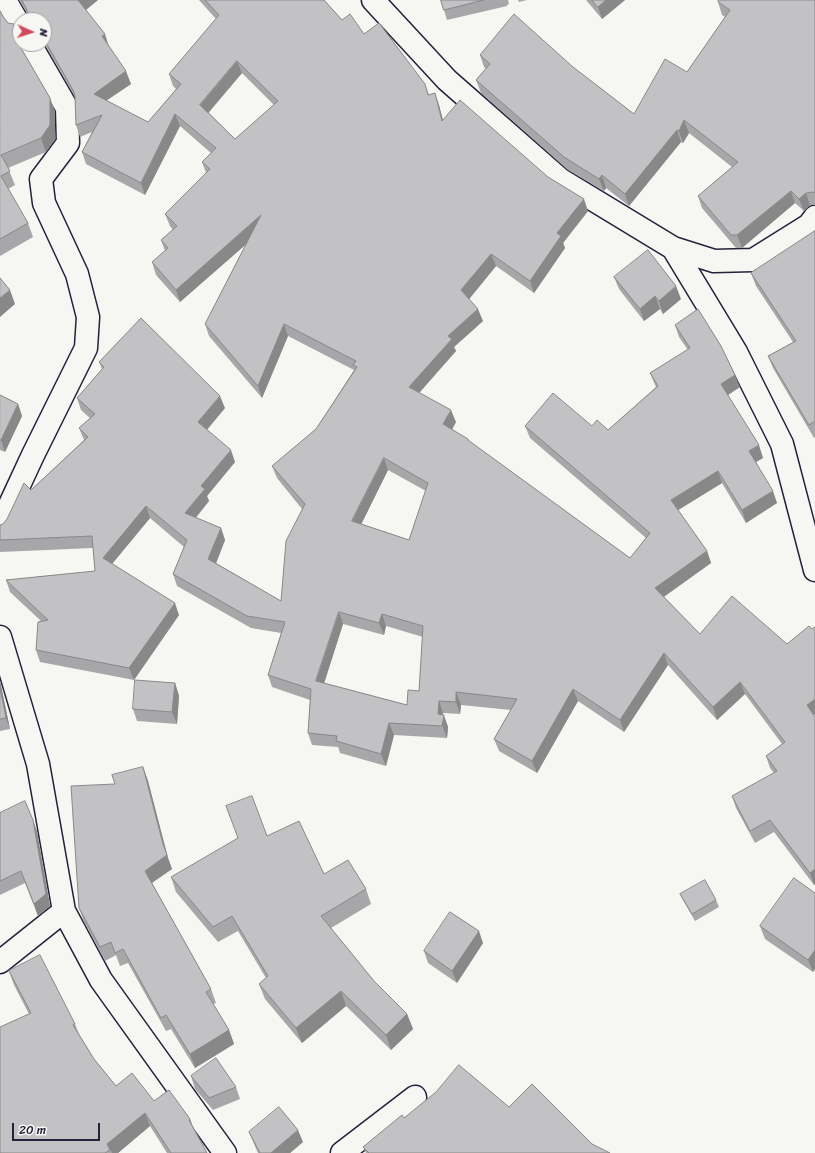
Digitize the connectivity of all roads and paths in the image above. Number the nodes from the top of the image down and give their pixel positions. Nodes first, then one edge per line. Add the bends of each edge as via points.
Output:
1 (5, 0) edge
2 (373, 0) edge
3 (12, 12) edge
4 (35, 52) edge
5 (815, 217) edge
6 (673, 248) junction
7 (0, 526) edge
8 (815, 570) edge
9 (0, 637) edge
10 (64, 911) junction
11 (0, 962) edge
12 (415, 1097) dead end
13 (225, 1153) edge
14 (342, 1153) edge

1 - 3 street
2 - 6 street via 447,80 561,180
4 - 7 street via 67,108 68,143 41,179 44,203 77,274 88,317 86,348
5 - 6 street via 809,225 753,260 714,261
6 - 8 street via 736,352 782,444
9 - 10 street via 38,764
10 - 11 street
10 - 13 street via 101,980
12 - 14 street

